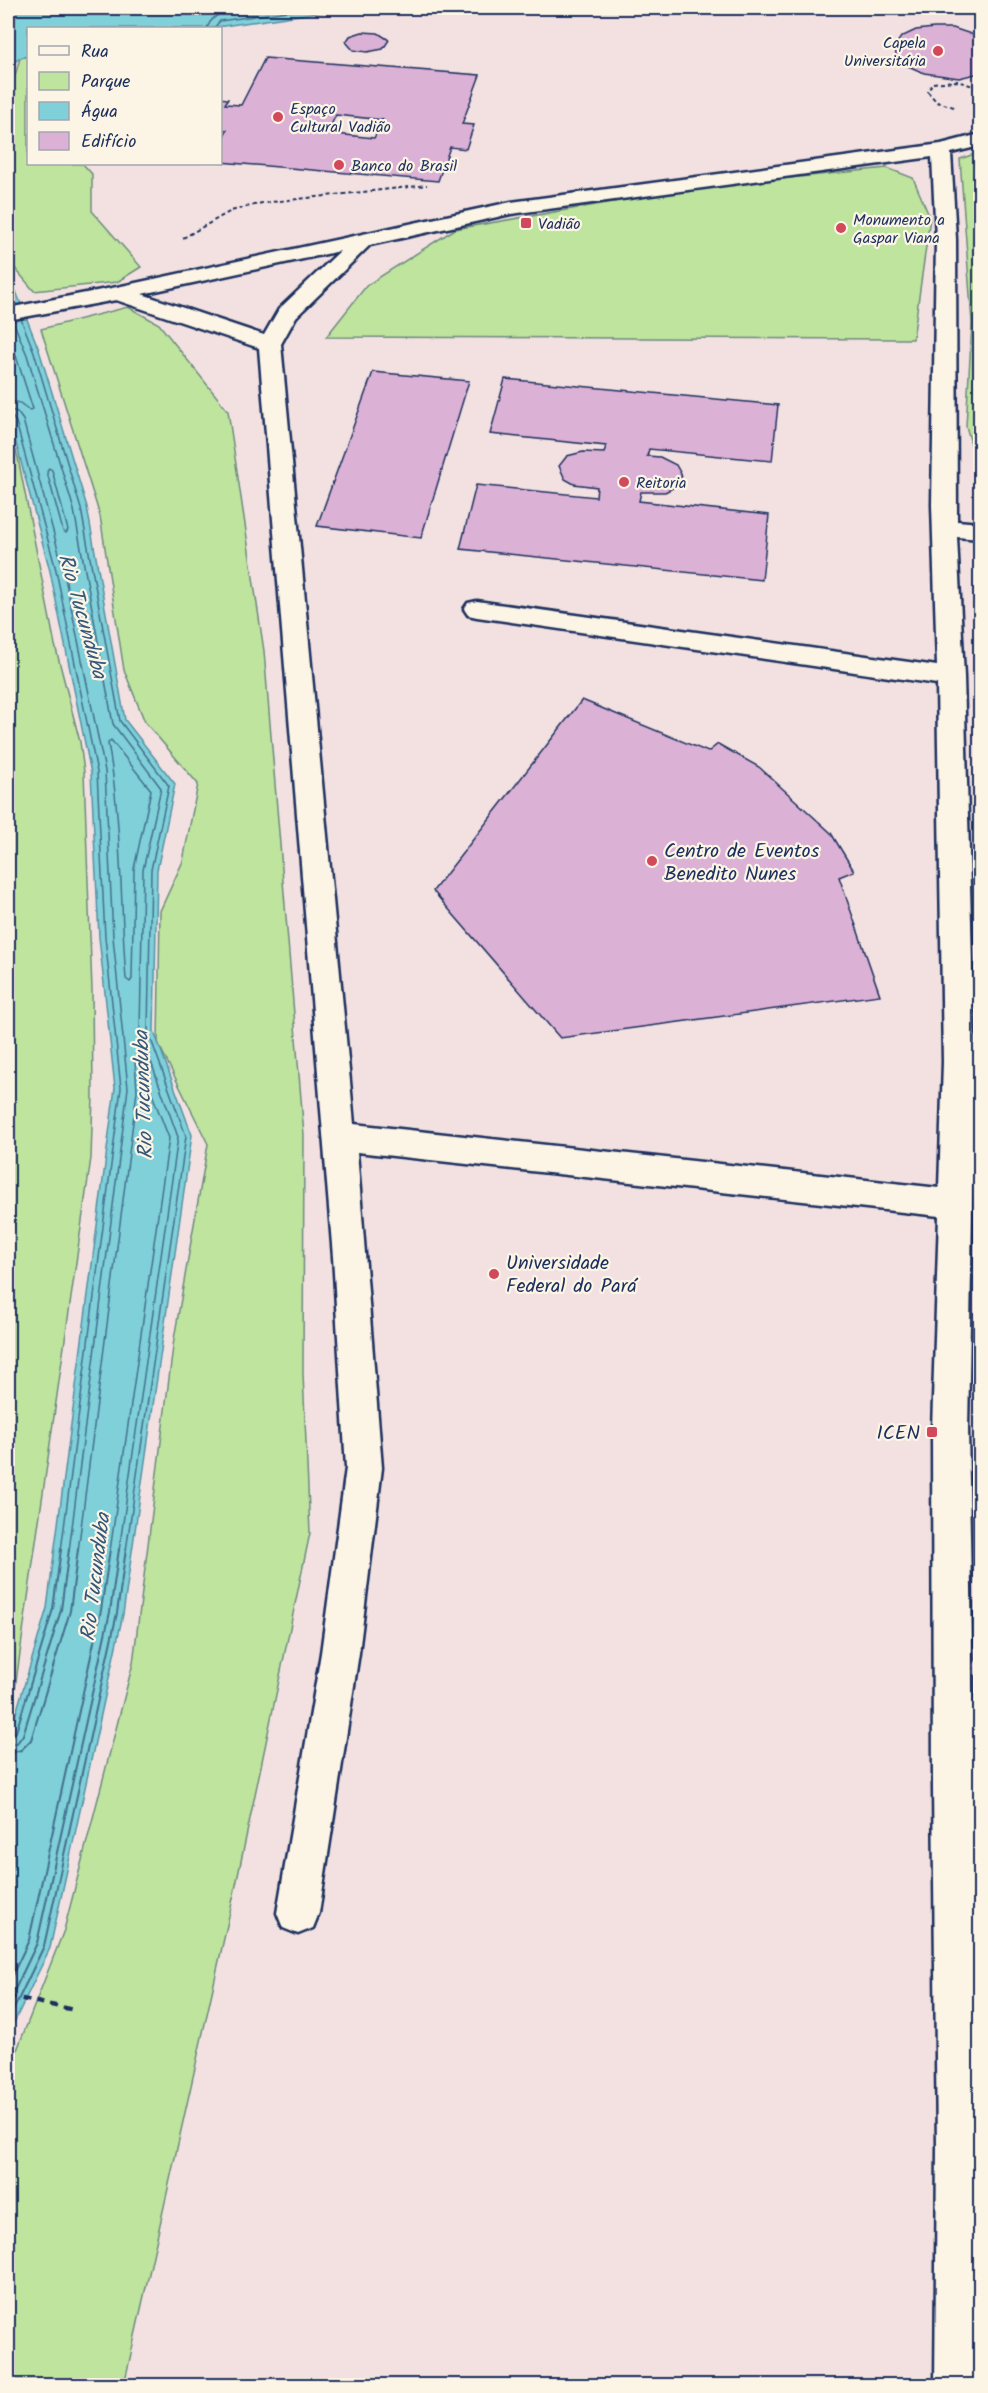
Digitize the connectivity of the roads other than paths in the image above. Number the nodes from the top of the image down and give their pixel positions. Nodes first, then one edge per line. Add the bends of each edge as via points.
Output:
1 (981, 140) edge
2 (942, 150) junction
3 (363, 240) junction
4 (117, 293) junction
5 (8, 314) edge
6 (270, 344) junction
7 (945, 528) junction
8 (981, 531) edge
9 (477, 609) dead end
10 (951, 677) junction
11 (340, 1136) junction
12 (957, 1204) junction
13 (298, 1913) dead end
14 (959, 2385) edge

1 - 2 lane
2 - 3 lane via 531,205
2 - 7 lane via 946,239
3 - 4 lane
3 - 6 lane via 293,308
4 - 5 lane
4 - 6 lane
6 - 11 lane
7 - 8 lane
7 - 10 lane
9 - 10 lane
10 - 12 lane via 959,1062
11 - 12 lane
11 - 13 lane via 364,1468 340,1653
12 - 14 lane via 950,1441 960,2147

